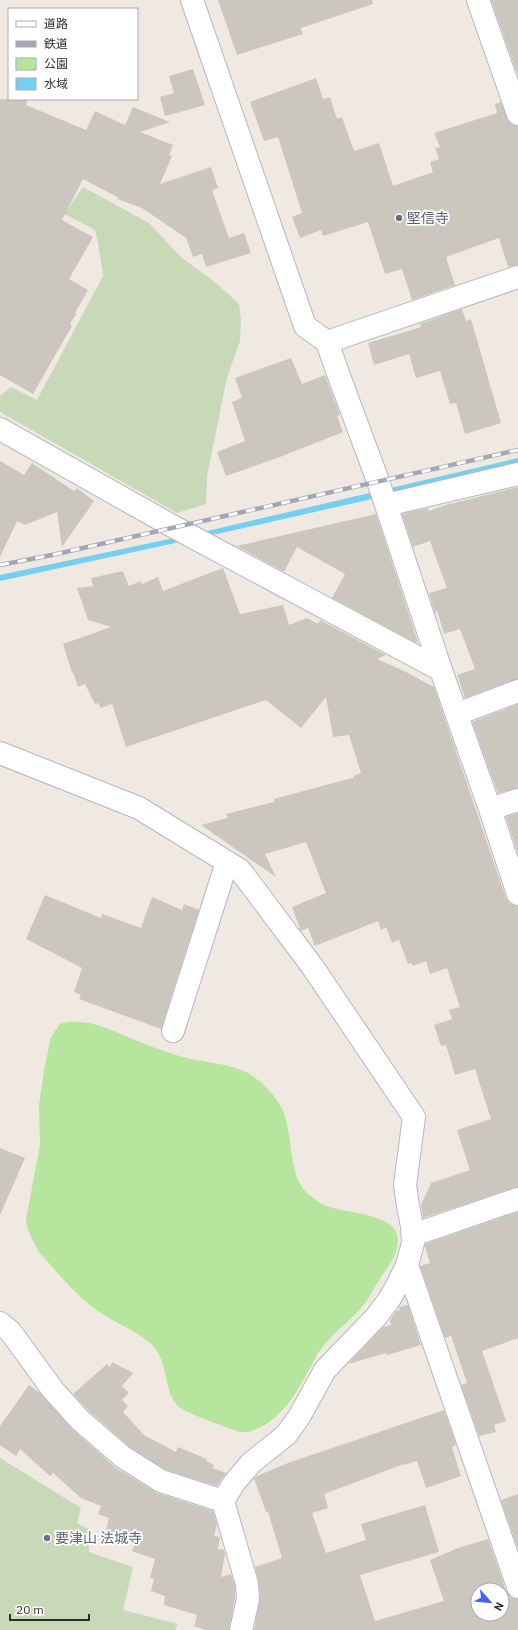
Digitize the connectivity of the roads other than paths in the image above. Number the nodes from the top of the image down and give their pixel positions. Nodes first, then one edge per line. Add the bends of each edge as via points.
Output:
1 (192, 0) edge
2 (478, 0) edge
3 (518, 114) edge
4 (518, 277) edge
5 (327, 342) junction
6 (0, 429) edge
7 (518, 474) edge
8 (393, 504) junction
9 (414, 542) dead end
10 (441, 670) junction
11 (518, 691) edge
12 (457, 714) junction
13 (0, 753) edge
14 (518, 800) edge
15 (490, 809) junction
16 (227, 862) junction
17 (518, 894) edge
18 (173, 1031) dead end
19 (518, 1200) edge
20 (413, 1235) junction
21 (407, 1265) junction
22 (0, 1323) edge
23 (223, 1501) junction
24 (518, 1587) edge
25 (240, 1630) edge

1 - 5 street via 305,326
2 - 3 street
4 - 5 street
5 - 8 street
6 - 10 street via 192,537
7 - 8 street
8 - 9 street
8 - 10 street
10 - 12 street
11 - 12 street
12 - 15 street
13 - 16 street via 139,808
14 - 15 street
15 - 17 street
16 - 18 street
16 - 20 street via 240,870 282,924 414,1117 405,1185
19 - 20 street
20 - 21 street
21 - 23 street via 389,1300 375,1318 325,1370 286,1435 251,1463
21 - 24 street
22 - 23 street via 10,1331 53,1390 80,1420 123,1457 161,1481
23 - 25 street via 247,1584 248,1599

